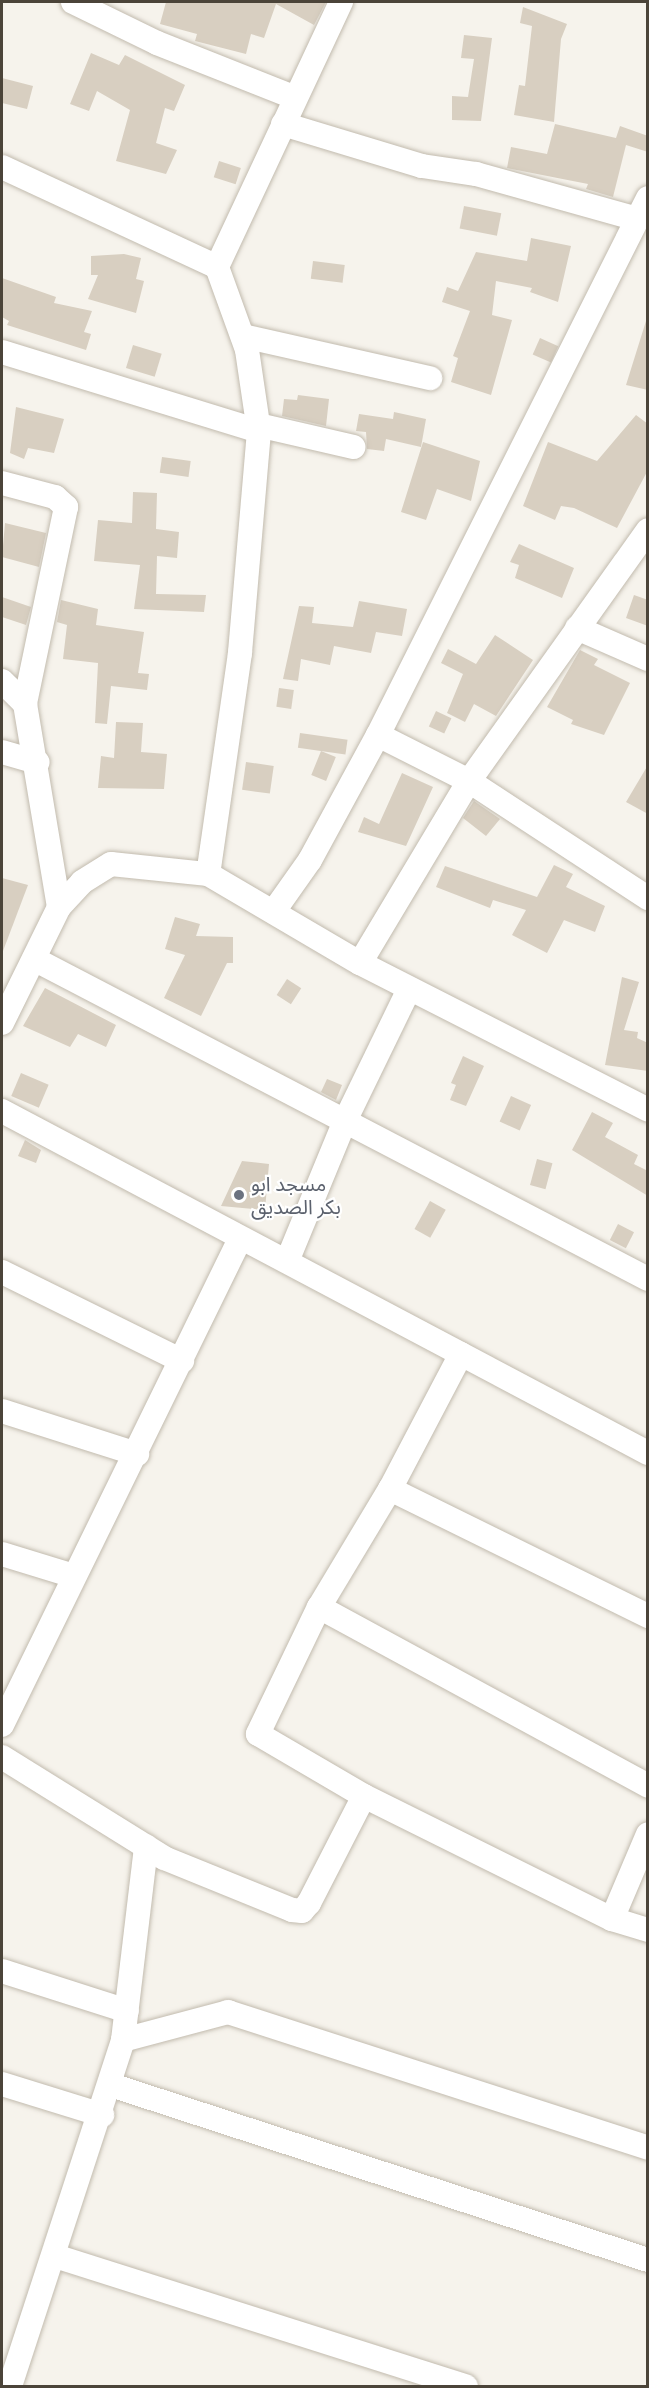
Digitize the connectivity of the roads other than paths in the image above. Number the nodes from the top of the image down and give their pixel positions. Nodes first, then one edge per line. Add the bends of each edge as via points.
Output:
1 (73, 2) edge
2 (341, 2) edge
3 (296, 98) junction
4 (283, 124) junction
5 (2, 167) edge
6 (643, 209) edge
7 (218, 267) junction
8 (243, 336) junction
9 (2, 352) edge
10 (430, 378) dead end
11 (259, 428) junction
12 (353, 447) dead end
13 (2, 483) edge
14 (648, 530) edge
15 (577, 628) junction
16 (648, 659) edge
17 (2, 681) edge
18 (25, 704) junction
19 (378, 735) junction
20 (2, 752) edge
21 (38, 762) junction
22 (469, 781) junction
23 (208, 874) junction
24 (648, 898) edge
25 (59, 907) junction
26 (274, 911) junction
27 (34, 959) junction
28 (360, 963) junction
29 (409, 989) junction
30 (2, 1023) edge
31 (648, 1110) edge
32 (2, 1112) edge
33 (345, 1121) junction
34 (240, 1239) junction
35 (288, 1258) junction
36 (2, 1272) edge
37 (648, 1279) edge
38 (461, 1354) junction
39 (182, 1361) junction
40 (2, 1411) edge
41 (648, 1453) edge
42 (137, 1454) junction
43 (390, 1489) junction
44 (2, 1554) edge
45 (74, 1576) junction
46 (319, 1607) junction
47 (648, 1616) edge
48 (2, 1725) edge
49 (2, 1757) edge
50 (648, 1786) edge
51 (364, 1796) junction
52 (648, 1834) edge
53 (146, 1845) junction
54 (612, 1919) junction
55 (648, 1930) edge
56 (2, 1971) edge
57 (128, 2011) junction
58 (123, 2040) junction
59 (2, 2084) edge
60 (111, 2085) junction
61 (102, 2115) junction
62 (648, 2148) edge
63 (56, 2256) junction
64 (648, 2260) edge
65 (10, 2386) edge
66 (466, 2386) edge

1 - 3 street via 157,43
2 - 3 street
3 - 4 street
4 - 6 street via 422,166
4 - 7 street
5 - 7 street
6 - 19 street
7 - 8 street
8 - 10 street
8 - 11 street
9 - 11 street
11 - 12 street
11 - 23 street via 240,653
13 - 18 street via 55,497 66,507
14 - 15 street
15 - 16 street
15 - 22 street
17 - 18 street
18 - 21 street
19 - 22 street
19 - 26 street via 310,860
20 - 21 street
21 - 25 street
22 - 24 street
22 - 28 street
23 - 25 street via 111,864 82,882
23 - 26 street
25 - 27 street
26 - 28 street
27 - 30 street
27 - 33 street
28 - 29 street
29 - 31 street
29 - 33 street
32 - 34 street
33 - 35 street
33 - 37 street
34 - 35 street
34 - 39 street
35 - 38 street
36 - 39 street
38 - 41 street
38 - 43 street
39 - 42 street
40 - 42 street
42 - 45 street
43 - 46 street
43 - 47 street
44 - 45 street
45 - 48 street
46 - 50 street
46 - 51 street via 258,1734
49 - 53 street
51 - 53 street via 302,1911 164,1858
51 - 54 street
52 - 54 street
53 - 57 street
54 - 55 street
56 - 57 street
57 - 58 street
58 - 60 street
58 - 62 street via 228,2012
59 - 61 street
60 - 61 street
60 - 64 street
61 - 63 street
63 - 65 street
63 - 66 street

